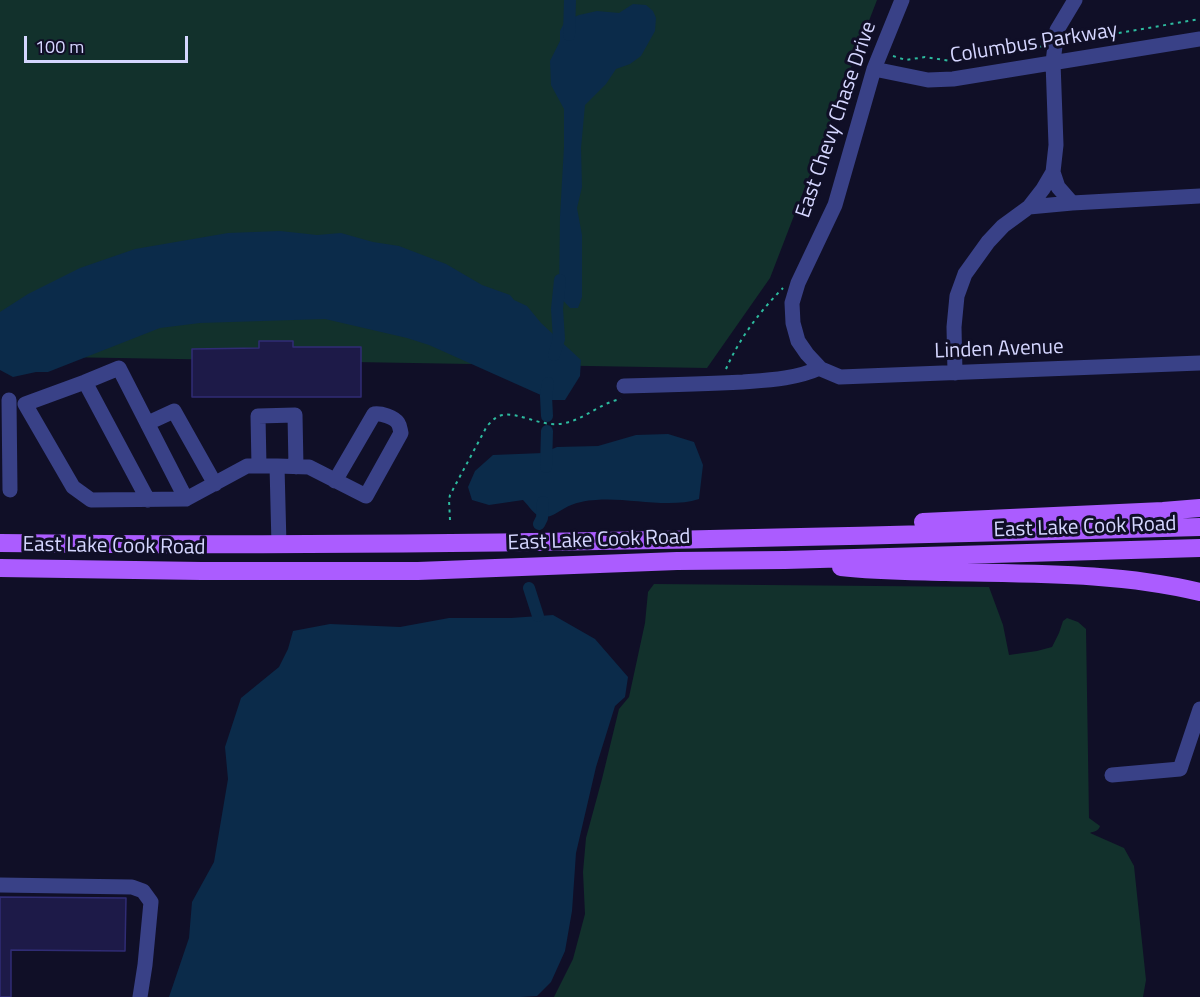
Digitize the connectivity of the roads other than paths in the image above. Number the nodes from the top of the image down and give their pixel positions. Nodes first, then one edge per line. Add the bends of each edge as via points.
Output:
1 (902, 0) edge
2 (1075, 0) edge
3 (1200, 39) edge
4 (1053, 62) junction
5 (874, 69) junction
6 (1053, 172) junction
7 (1200, 195) edge
8 (1072, 202) junction
9 (1029, 207) junction
10 (807, 354) joint
11 (1200, 363) edge
12 (820, 368) junction
13 (955, 373) junction
14 (85, 382) junction
15 (625, 392) road end
16 (4, 400) edge
17 (25, 404) junction
18 (148, 423) junction
19 (4, 427) edge
20 (259, 466) junction
21 (277, 466) junction
22 (296, 467) junction
23 (335, 480) junction
24 (215, 484) junction
25 (10, 490) dead end
26 (186, 499) junction
27 (148, 500) junction
28 (1200, 508) edge
29 (1200, 527) edge
30 (839, 536) junction
31 (0, 543) edge
32 (279, 545) junction
33 (1200, 548) edge
34 (785, 560) junction
35 (0, 568) edge
36 (279, 570) junction
37 (1200, 592) edge
38 (1200, 709) edge
39 (1112, 775) dead end
40 (0, 885) edge
41 (140, 997) edge

1 - 5 street, East Chevy Chase Drive
2 - 4 street via 1057,30
3 - 4 street, Columbus Parkway
4 - 5 street, Columbus Parkway via 928,80
4 - 6 street
5 - 10 street, East Chevy Chase Drive via 835,205 792,303 793,323
6 - 8 street via 1058,187
6 - 9 street
7 - 8 street
8 - 9 street
9 - 13 street via 988,242 965,274 957,296
10 - 12 street, Linden Avenue
11 - 13 street, Linden Avenue
12 - 13 street, Linden Avenue via 840,377
12 - 15 street via 788,378
14 - 17 street
14 - 18 street via 120,368
14 - 27 street
16 - 17 street
16 - 19 street
17 - 27 street via 73,487 91,500
18 - 24 street via 174,411
18 - 26 street
19 - 25 street
20 - 21 street
20 - 22 street via 258,416 295,416
20 - 24 street via 247,466
21 - 22 street
21 - 32 street
22 - 23 street via 309,467
23 - 23 street via 366,496 400,433 397,421 375,414
24 - 26 street
26 - 27 street
28 - 30 main road via 911,523
29 - 30 main road, East Lake Cook Road
30 - 32 main road, East Lake Cook Road
31 - 32 main road, East Lake Cook Road
32 - 36 main road
33 - 34 main road, East Lake Cook Road
34 - 36 main road, East Lake Cook Road via 418,571
34 - 37 main road via 873,571 1104,577
35 - 36 main road, East Lake Cook Road
38 - 39 street via 1180,770
40 - 41 street via 132,887 143,891 151,902

